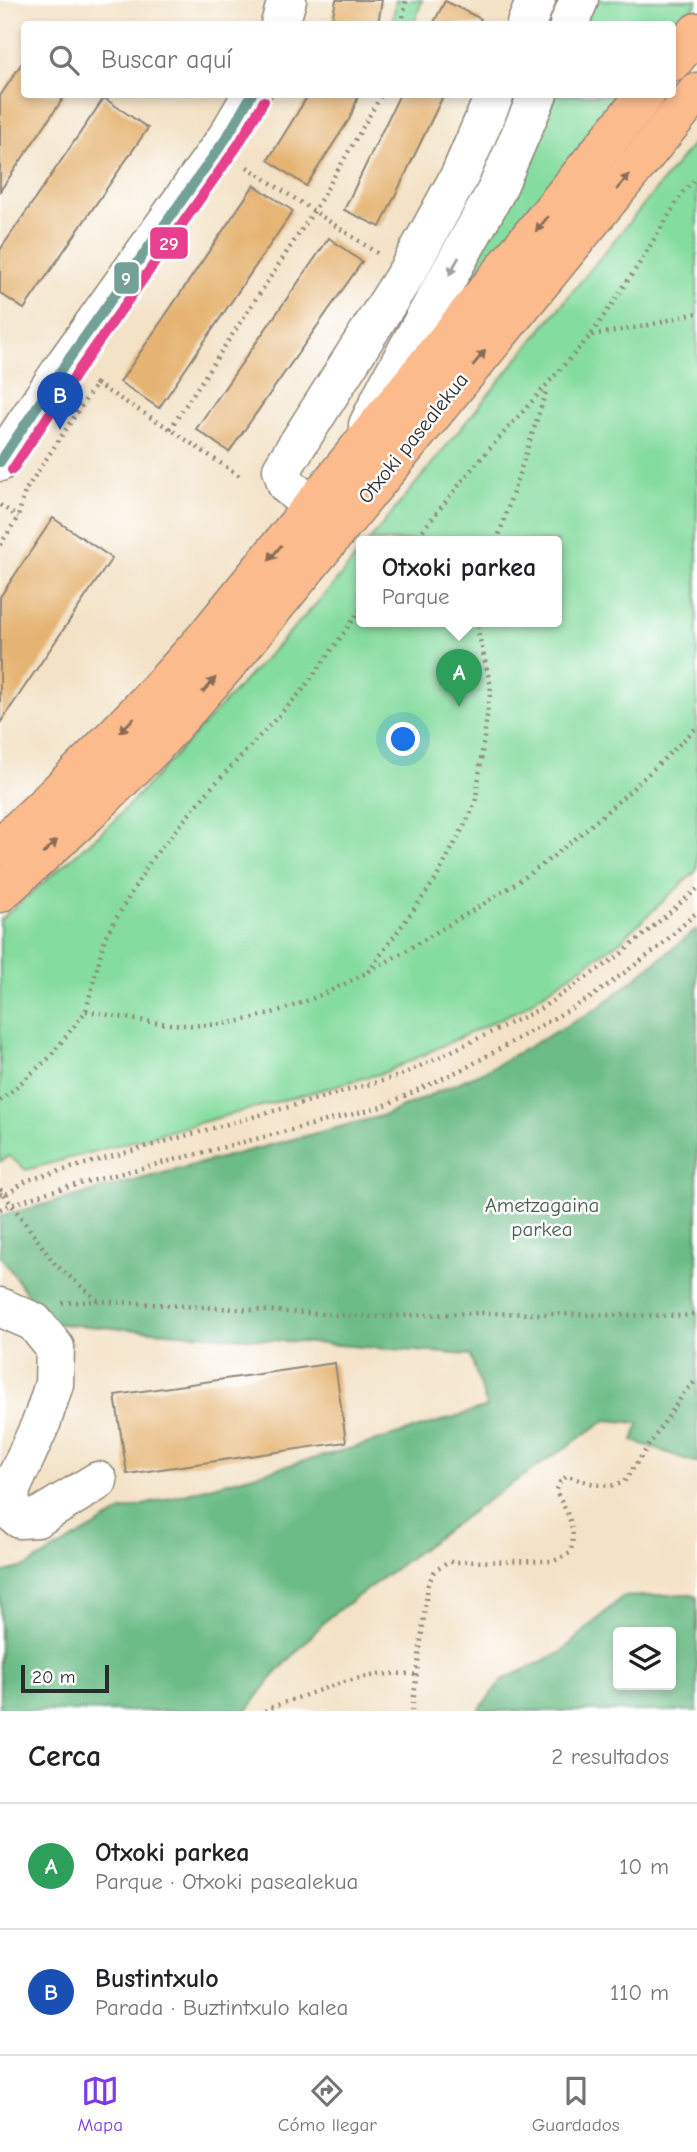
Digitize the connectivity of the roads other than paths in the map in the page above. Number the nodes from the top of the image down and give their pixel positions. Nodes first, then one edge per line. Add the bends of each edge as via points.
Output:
1 (287, 0) edge
2 (536, 0) edge
3 (579, 0) edge
4 (281, 21) edge
5 (527, 21) edge
6 (570, 21) edge
7 (697, 32) edge
8 (676, 58) edge
9 (697, 92) edge
10 (250, 98) edge
11 (493, 98) edge
12 (536, 98) edge
13 (643, 98) edge
14 (351, 459) junction
15 (0, 461) edge
16 (312, 507) junction
17 (0, 847) edge
18 (0, 893) edge
19 (11, 1311) edge
20 (98, 1481) dead end

1 - 4 street
2 - 5 street
3 - 6 street
7 - 8 main road
18 -> 9 main road, Otxoki pasealekua via 154,747 231,660
10 - 15 street via 228,137
11 - 16 street via 460,174 407,272 282,469 287,485
12 -> 14 street, Otxoki pasealekua via 496,191
13 -> 14 main road, Otxoki pasealekua
14 - 16 main road, Otxoki pasealekua
16 -> 17 main road, Otxoki pasealekua via 144,708
19 - 20 street via 34,1322 55,1348 54,1384 11,1489 10,1511 20,1519 37,1518

